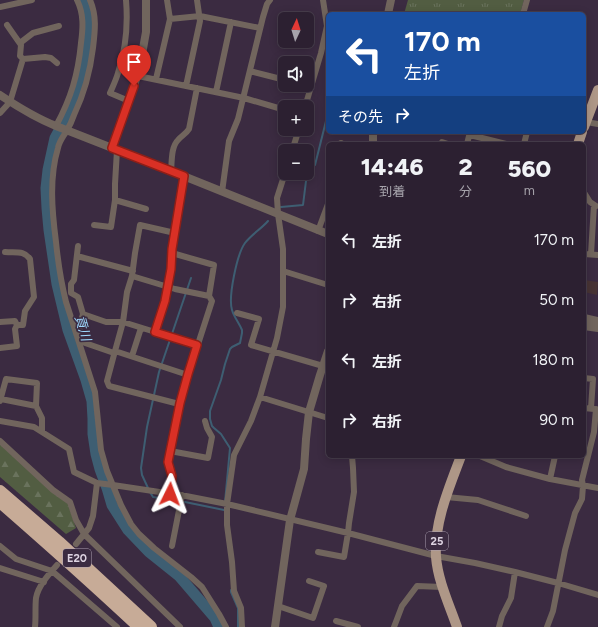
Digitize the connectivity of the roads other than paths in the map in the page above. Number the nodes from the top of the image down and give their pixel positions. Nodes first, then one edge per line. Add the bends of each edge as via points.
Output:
1 (32, 0) edge
2 (77, 0) edge
3 (90, 0) edge
4 (126, 0) edge
5 (146, 0) edge
6 (167, 0) edge
7 (197, 0) edge
8 (270, 0) edge
9 (323, 0) edge
10 (391, 0) edge
11 (527, 0) edge
12 (0, 7) edge
13 (388, 12) edge
14 (524, 12) edge
15 (200, 16) junction
16 (170, 18) junction
17 (326, 20) edge
18 (231, 22) junction
19 (7, 25) dead end
20 (59, 26) dead end
21 (260, 28) junction
22 (326, 30) edge
23 (20, 43) junction
24 (23, 59) junction
25 (57, 63) dead end
26 (250, 71) junction
27 (138, 76) junction
28 (278, 78) edge
29 (314, 78) edge
30 (156, 79) junction
31 (186, 86) junction
32 (197, 88) junction
33 (598, 90) edge
34 (216, 92) junction
35 (0, 95) edge
36 (244, 98) junction
37 (129, 101) junction
38 (10, 102) junction
39 (278, 108) edge
40 (0, 113) edge
41 (586, 121) edge
42 (586, 124) edge
43 (598, 124) edge
44 (56, 126) junction
45 (66, 130) junction
46 (473, 134) edge
47 (496, 142) edge
48 (114, 149) junction
49 (171, 171) junction
50 (184, 176) junction
51 (283, 180) edge
52 (222, 192) junction
53 (586, 196) edge
54 (115, 200) junction
55 (596, 206) edge
56 (146, 209) dead end
57 (326, 209) edge
58 (278, 214) junction
59 (94, 226) dead end
60 (318, 231) junction
61 (174, 233) junction
62 (326, 233) edge
63 (78, 246) dead end
64 (5, 252) dead end
65 (172, 253) junction
66 (587, 254) edge
67 (598, 255) edge
68 (77, 256) junction
69 (284, 271) junction
70 (132, 273) junction
71 (326, 284) edge
72 (168, 287) junction
73 (209, 296) junction
74 (237, 313) dead end
75 (83, 314) junction
76 (586, 318) edge
77 (598, 321) edge
78 (0, 322) edge
79 (124, 322) junction
80 (17, 325) junction
81 (586, 326) edge
82 (141, 328) junction
83 (598, 328) edge
84 (155, 332) junction
85 (197, 345) junction
86 (0, 348) edge
87 (114, 352) junction
88 (273, 352) junction
89 (132, 356) junction
90 (326, 357) edge
91 (323, 366) junction
92 (188, 374) junction
93 (586, 378) edge
94 (260, 397) junction
95 (0, 400) edge
96 (179, 404) junction
97 (36, 406) junction
98 (592, 408) edge
99 (309, 412) junction
100 (326, 417) edge
101 (205, 420) dead end
102 (0, 421) edge
103 (42, 431) junction
104 (0, 442) edge
105 (170, 452) junction
106 (352, 458) edge
107 (460, 458) edge
108 (485, 458) edge
109 (554, 458) edge
110 (550, 479) junction
111 (97, 483) junction
112 (113, 485) junction
113 (583, 486) junction
114 (598, 488) edge
115 (0, 491) edge
116 (170, 494) junction
117 (182, 495) junction
118 (446, 497) junction
119 (0, 502) edge
120 (224, 504) junction
121 (526, 516) dead end
122 (290, 520) junction
123 (348, 533) junction
124 (85, 535) junction
125 (76, 544) dead end
126 (0, 546) edge
127 (172, 546) dead end
128 (318, 552) dead end
129 (436, 556) junction
130 (57, 565) dead end
131 (0, 568) edge
132 (52, 571) junction
133 (515, 572) junction
134 (308, 581) dead end
135 (44, 582) junction
136 (558, 583) junction
137 (442, 587) junction
138 (598, 595) edge
139 (278, 606) junction
140 (336, 622) dead end
141 (35, 627) edge
142 (117, 627) edge
143 (139, 627) edge
144 (151, 627) edge
145 (180, 627) edge
146 (226, 627) edge
147 (242, 627) edge
148 (276, 627) edge
149 (358, 627) edge
150 (394, 627) edge
151 (457, 627) edge
152 (499, 627) edge
153 (547, 627) edge

1 - 12 street
2 - 44 street via 83,26 78,69 65,110
3 - 45 street via 95,17 91,62 84,92
4 - 37 street via 124,46 110,93
5 - 27 street via 146,32
6 - 16 street
7 - 15 street
8 - 21 street
9 - 17 street
10 - 13 street
11 - 14 street
15 - 16 street
15 - 18 street
15 - 31 street
16 - 30 street
18 - 21 street
18 - 34 street
19 - 23 street
20 - 23 street via 33,34
21 - 26 street
22 - 29 street
23 - 24 street via 20,56
24 - 25 street via 45,57
24 - 38 street
26 - 28 street
26 - 36 street
27 - 30 street
27 - 37 street
30 - 31 street
31 - 32 street
32 - 34 street
32 - 49 street via 189,129 174,145
33 - 41 main road
34 - 36 street
35 - 38 street
36 - 39 street
36 - 52 street via 226,153
37 - 48 street
38 - 40 street
38 - 44 street
42 - 43 street
44 - 45 street
45 - 48 street
45 - 112 street via 58,147 53,174 53,223 59,274 95,392 101,450
46 - 47 street
48 - 49 street
48 - 54 street
49 - 50 street
50 - 52 street
50 - 61 street
51 - 58 street via 277,198
52 - 58 street
53 - 55 street
54 - 56 street
54 - 59 street via 111,227
55 - 66 street
57 - 60 street
58 - 60 street
58 - 69 street
60 - 62 street
61 - 65 street
61 - 70 street via 140,225
63 - 68 street
64 - 80 street via 24,253 30,259 34,297 25,311 23,325
65 - 72 street
65 - 73 street via 214,265
66 - 67 street
68 - 70 street
68 - 75 street via 71,293 78,297
69 - 71 street
69 - 88 street via 283,306
70 - 72 street
70 - 79 street
72 - 73 street
72 - 84 street
73 - 85 street via 212,300
74 - 88 street via 259,319 251,345
75 - 79 street via 106,322
75 - 87 street via 79,328 85,343
76 - 77 street
78 - 80 street via 15,321
79 - 82 street
79 - 87 street
80 - 86 street via 17,346
81 - 83 street
82 - 84 street
82 - 89 street
84 - 85 street
85 - 92 street
87 - 89 street
87 - 96 street via 107,381 109,386
88 - 91 street
88 - 94 street
89 - 92 street
90 - 91 street
91 - 99 street
92 - 96 street
93 - 98 street via 593,379
94 - 99 street
94 - 120 street via 234,455
95 - 97 street
95 - 97 street via 6,379 37,383
96 - 105 street
97 - 103 street via 42,418
98 - 113 street via 594,432 582,480
99 - 100 street
99 - 122 street via 304,468
101 - 105 street via 212,436 208,458
102 - 103 street via 34,427
103 - 111 street via 69,449 74,472
104 - 124 street via 70,502
105 - 116 street
106 - 123 street via 354,492
107 - 118 main road, 25
108 - 110 street via 506,467
109 - 110 street
110 - 113 street
111 - 112 street
111 - 124 street via 94,516
112 - 116 street
112 - 146 street via 131,524 154,548 202,587
113 - 114 street
113 - 136 street via 582,499 575,513
115 - 144 highway, E20
116 - 117 street
117 - 120 street
117 - 127 street
118 - 121 street via 478,500
118 - 129 main road, 25 via 439,520
119 - 143 highway, E20
120 - 122 street
120 - 147 street via 234,591 241,608
122 - 123 street
122 - 139 street
123 - 128 street via 344,557
123 - 129 street
124 - 125 street
124 - 145 street
126 - 132 street via 16,559
129 - 133 street
129 - 137 main road, 25
130 - 132 street
131 - 135 street
132 - 135 street
132 - 142 street
133 - 136 street
133 - 152 street via 511,598
134 - 139 street via 324,586 313,618
135 - 141 street via 36,597
136 - 138 street
136 - 153 street
137 - 150 street via 417,586 402,606
137 - 151 main road, 25
139 - 148 street
140 - 149 street

